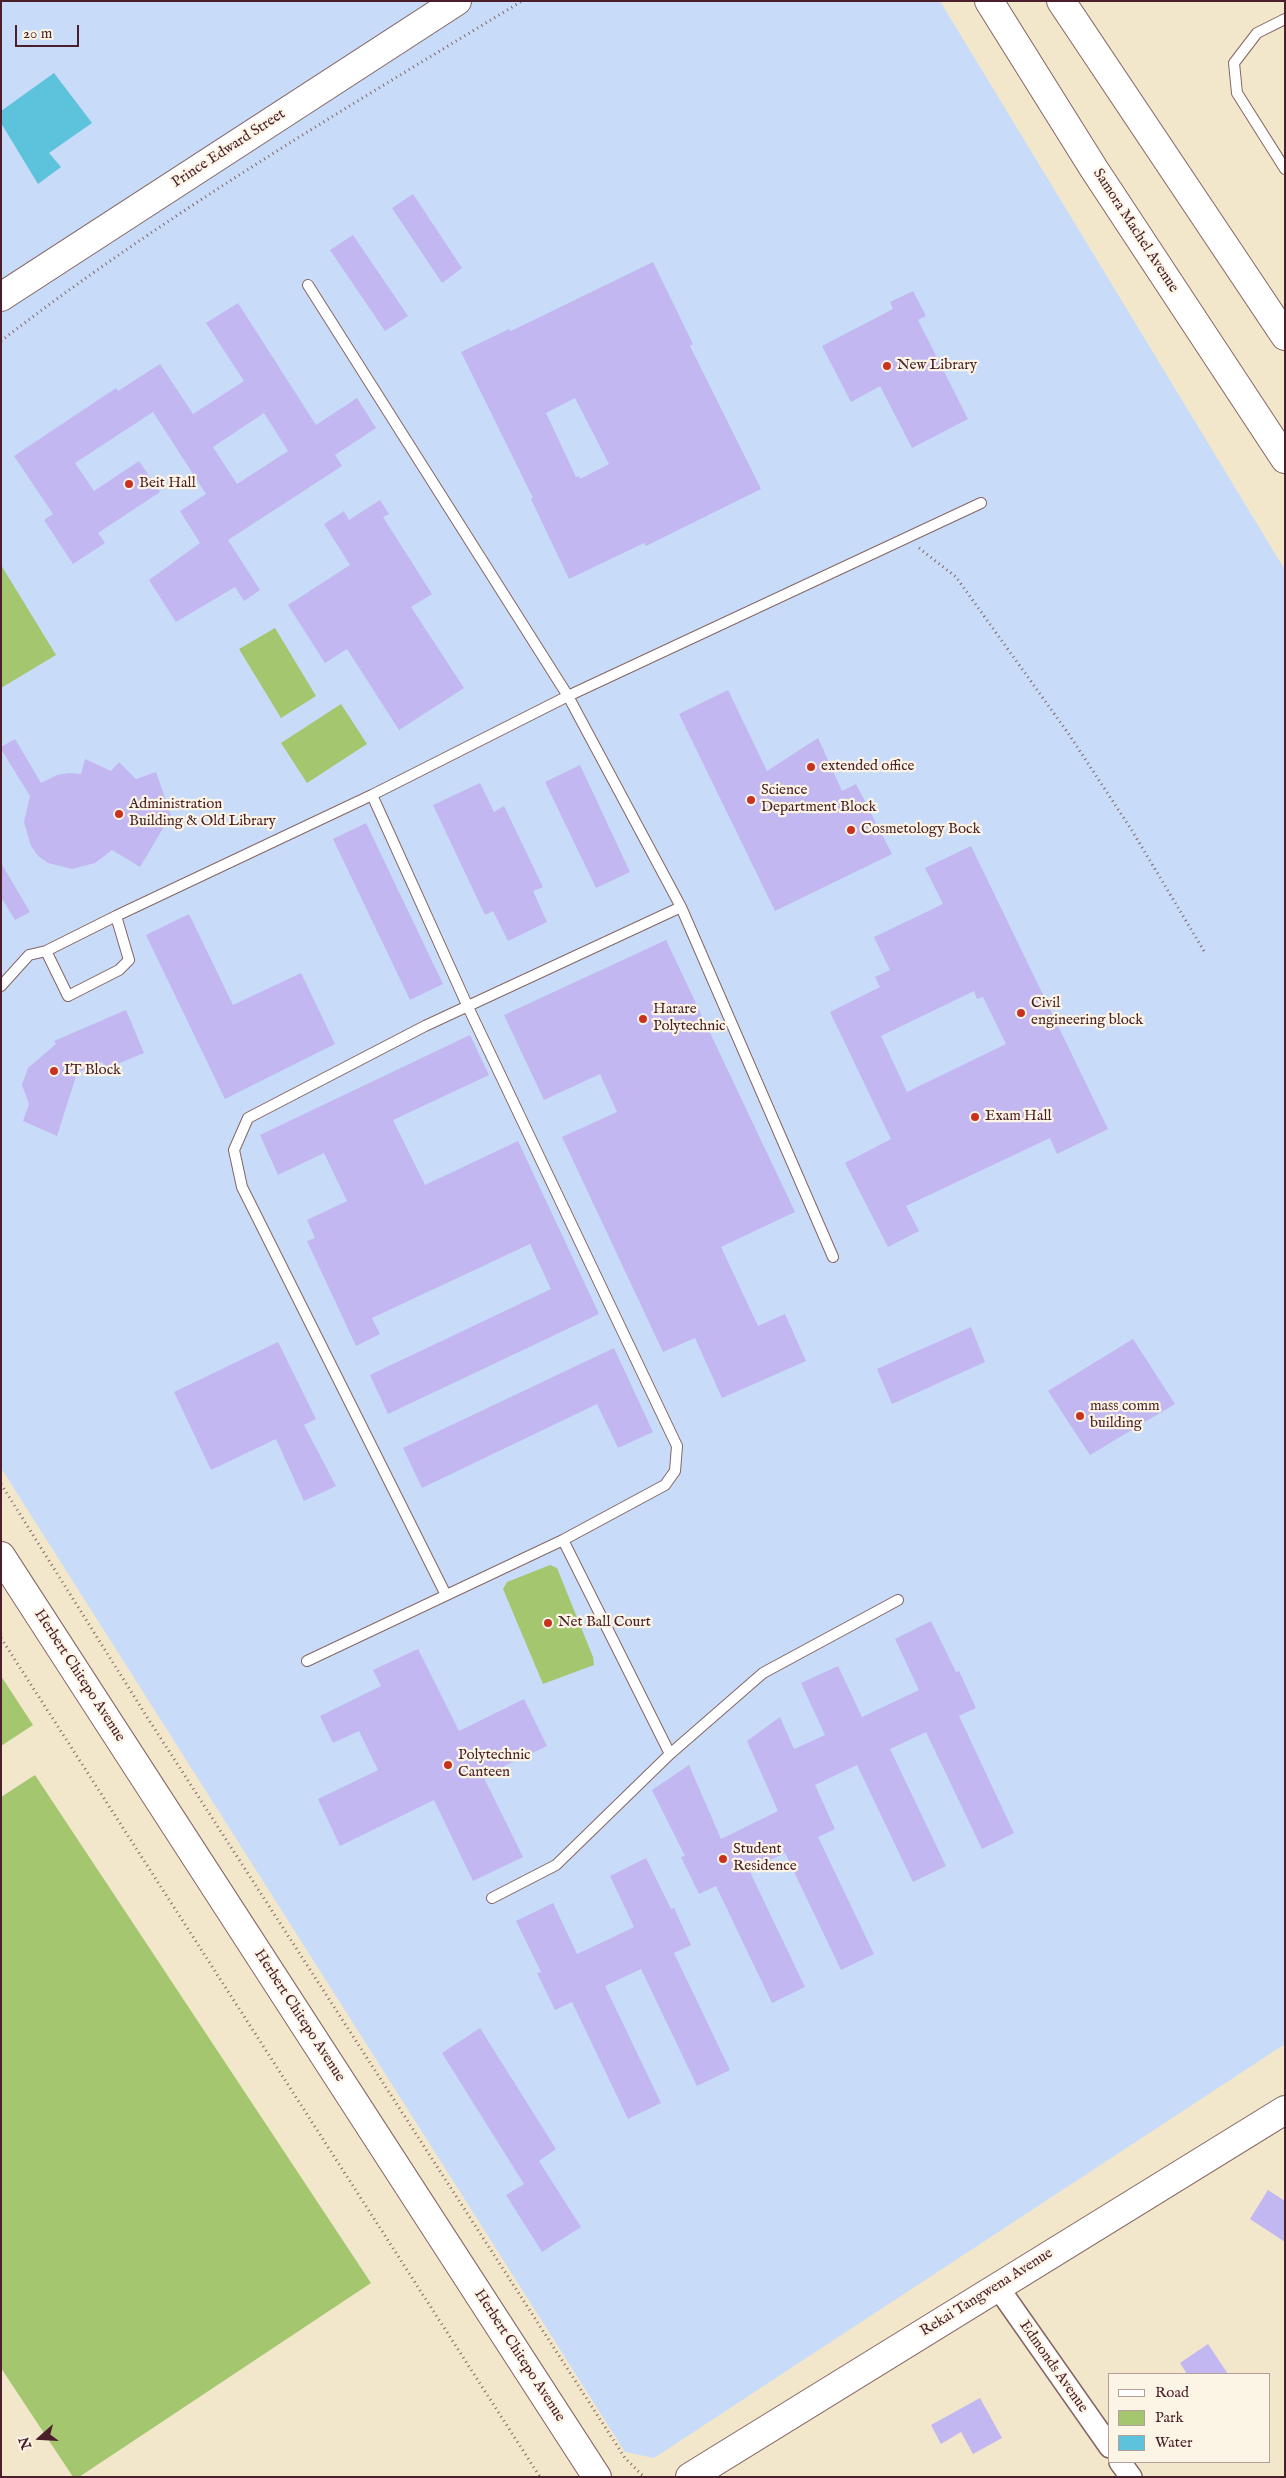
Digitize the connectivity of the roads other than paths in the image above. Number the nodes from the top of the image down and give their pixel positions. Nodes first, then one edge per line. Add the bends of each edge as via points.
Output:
1 (457, 1) edge
2 (989, 1) edge
3 (1061, 1) edge
4 (1285, 19) edge
5 (1285, 168) edge
6 (308, 285) dead end
7 (1, 297) edge
8 (1285, 336) edge
9 (1285, 459) edge
10 (981, 503) dead end
11 (568, 696) junction
12 (372, 794) junction
13 (681, 908) junction
14 (116, 916) junction
15 (46, 951) junction
16 (1, 986) edge
17 (468, 1007) junction
18 (833, 1257) dead end
19 (563, 1540) junction
20 (1, 1556) edge
21 (446, 1595) junction
22 (898, 1600) dead end
23 (307, 1662) dead end
24 (670, 1754) junction
25 (492, 1898) dead end
26 (1285, 2110) edge
27 (997, 2286) junction
28 (1108, 2444) edge
29 (1121, 2463) edge
30 (597, 2477) edge
31 (690, 2477) edge
32 (1131, 2477) edge

1 - 7 main road, Prince Edward Street
2 - 9 main road, Samora Machel Avenue
3 - 8 main road
4 - 5 lane via 1257,33 1234,63 1237,93
6 - 11 lane
10 - 11 lane
11 - 12 lane
11 - 13 lane
12 - 14 lane
12 - 17 lane
13 - 17 lane
13 - 18 lane
14 - 15 lane
14 - 15 lane via 129,960 119,970 68,996
15 - 16 lane via 29,955
17 - 19 lane via 677,1446 676,1471 664,1486
17 - 21 lane via 248,1118 234,1150 242,1187
19 - 21 lane
19 - 24 lane
20 - 30 main road, Herbert Chitepo Avenue
21 - 23 lane
22 - 24 lane via 763,1673
24 - 25 lane via 556,1864
26 - 27 main road, Rekai Tangwena Avenue
27 - 28 street, Edmonds Avenue
27 - 31 main road, Rekai Tangwena Avenue
29 - 32 street

